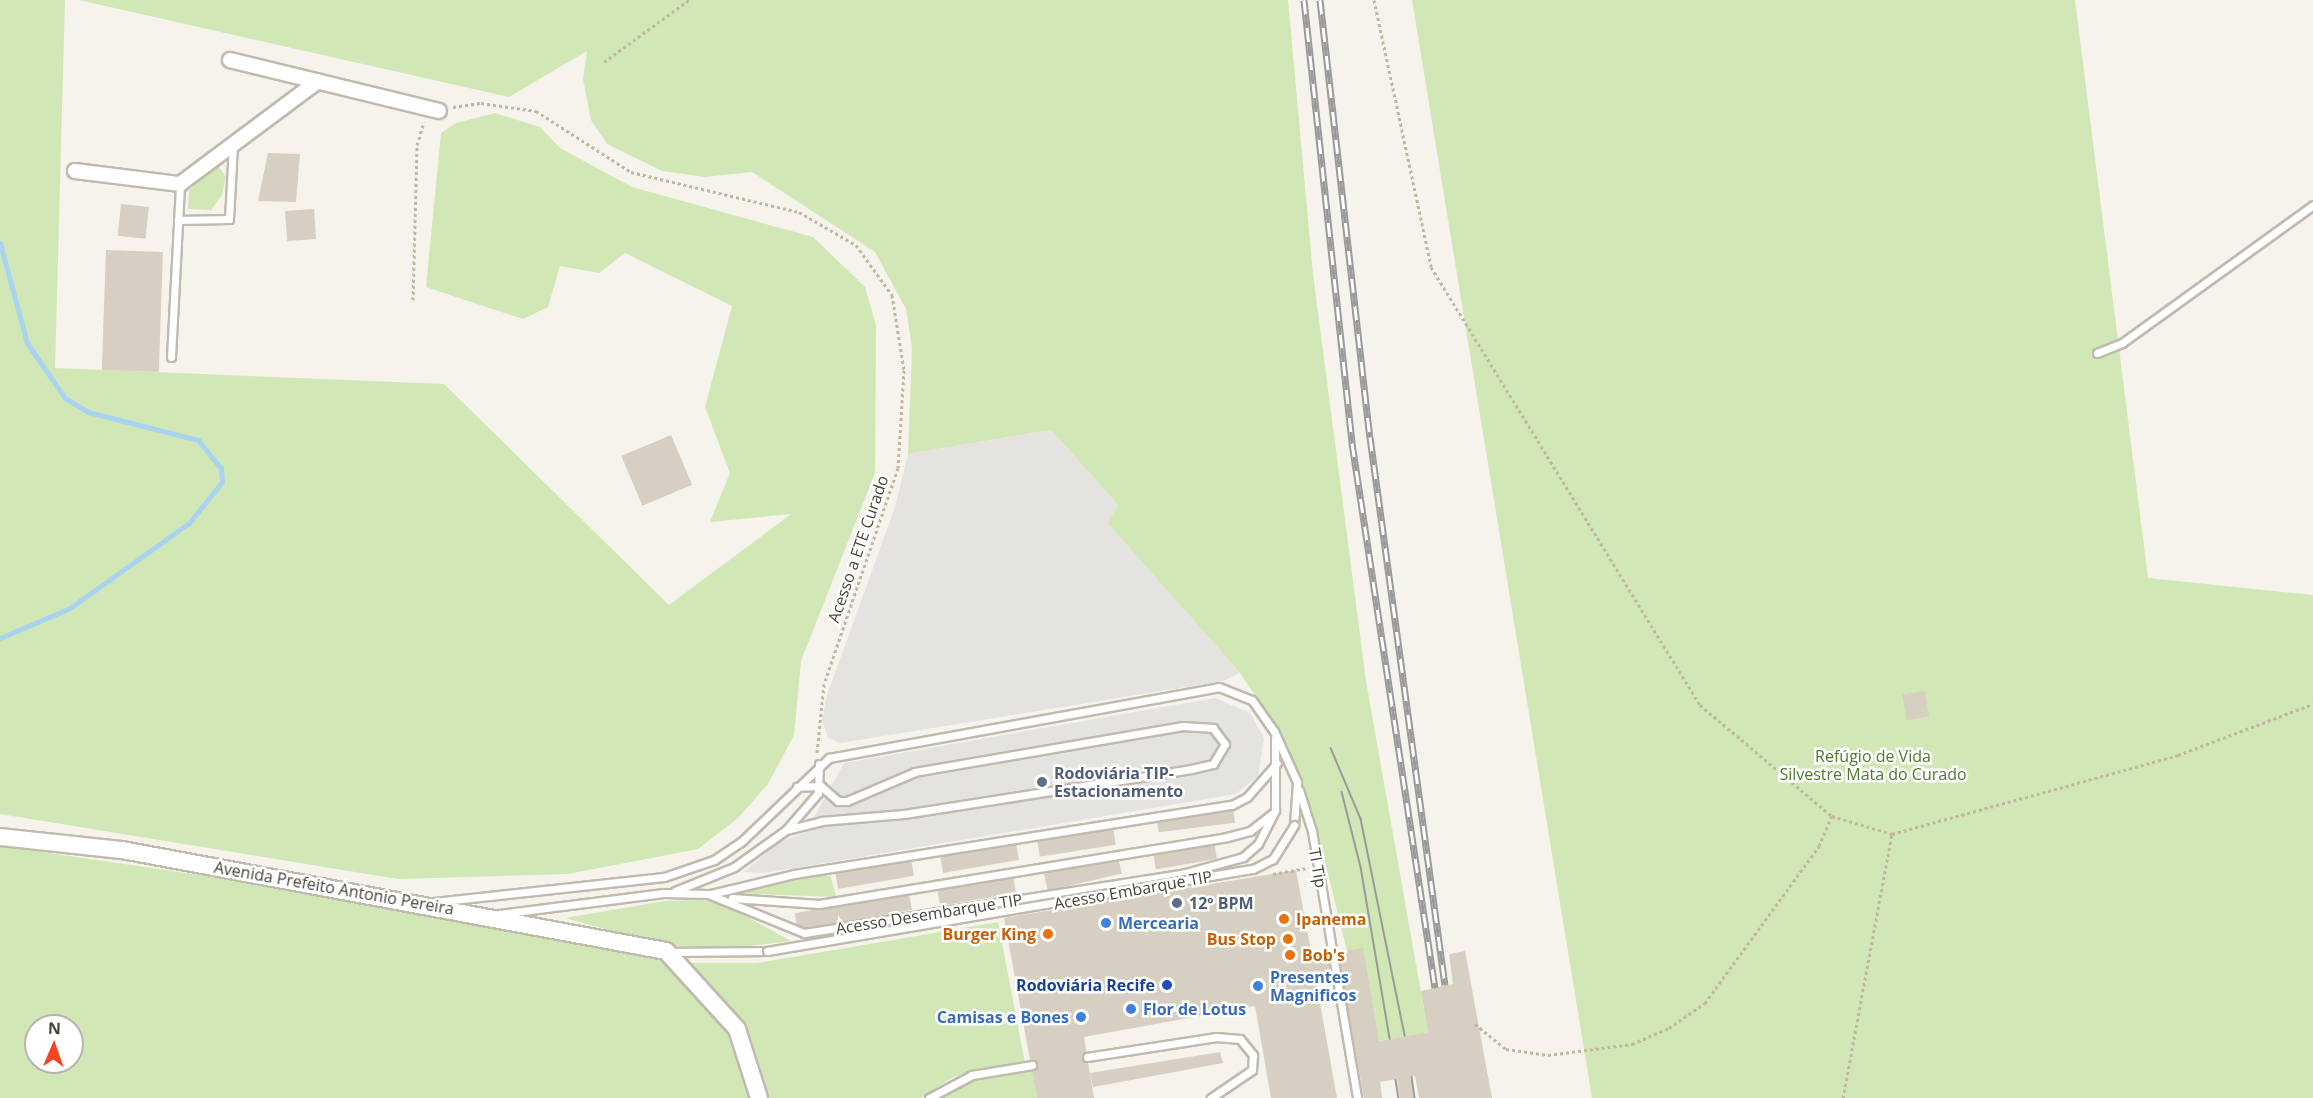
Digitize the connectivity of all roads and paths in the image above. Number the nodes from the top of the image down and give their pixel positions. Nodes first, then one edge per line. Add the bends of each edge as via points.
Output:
1 (689, 0) edge
2 (1374, 0) edge
3 (230, 60) dead end
4 (604, 62) dead end
5 (318, 81) junction
6 (439, 111) junction
7 (233, 145) junction
8 (75, 171) dead end
9 (180, 184) junction
10 (2313, 205) edge
11 (178, 220) junction
12 (413, 300) dead end
13 (2097, 353) dead end
14 (171, 357) dead end
15 (2313, 704) edge
16 (1274, 731) junction
17 (1277, 763) junction
18 (819, 764) junction
19 (1296, 782) junction
20 (821, 786) junction
21 (797, 787) junction
22 (1275, 810) junction
23 (1832, 816) junction
24 (786, 830) junction
25 (1892, 834) junction
26 (0, 837) edge
27 (664, 893) junction
28 (708, 894) junction
29 (723, 897) junction
30 (419, 903) junction
31 (484, 915) junction
32 (666, 951) junction
33 (1475, 1024) dead end
34 (1087, 1057) dead end
35 (1032, 1065) dead end
36 (759, 1098) edge
37 (929, 1098) edge
38 (1211, 1098) edge
39 (1357, 1098) edge
40 (1843, 1098) edge

1 - 4 path
2 - 23 path via 1431,267 1700,705
3 - 5 street
5 - 6 street
5 - 7 street
6 - 12 path via 420,129 417,145
6 - 18 path, Acesso a ETE Curado via 481,103 536,111 631,172 799,212 856,245 892,295 904,370 898,468 824,684 816,734
7 - 9 street
7 - 11 lane via 229,219
8 - 9 street
9 - 11 lane
10 - 13 lane via 2122,343
11 - 14 lane
15 - 25 path via 2178,755
16 - 17 lane, Acesso Desembarque TIP
16 - 18 lane, TI Tip via 1252,700 1219,687 842,755
16 - 19 lane, TI Tip
17 - 22 lane, Acesso Desembarque TIP
17 - 28 lane via 1247,797 1232,805 794,874
18 - 20 lane
18 - 21 lane
19 - 32 lane, Acesso Embarque TIP, bridge via 1294,825 1273,859 1253,869 767,951
19 - 39 lane, TI Tip via 1312,831
20 - 21 lane
20 - 24 lane
20 - 24 lane via 838,801 847,801 915,772 1183,726 1213,728 1225,744 1213,764 1191,770 904,814 821,821
21 - 30 lane via 741,842 685,871 633,884
22 - 29 lane via 1250,831 1227,837 819,904
22 - 29 lane, Acesso Desembarque TIP via 1258,844 1222,864 816,932 783,930
23 - 25 path
23 - 33 path via 1819,846 1705,1003 1669,1028 1632,1044 1548,1054 1506,1049
24 - 27 lane via 702,884
25 - 40 path
26 - 30 street, Avenida Prefeito Antonio Pereira via 122,850
27 - 28 lane, Acesso Desembarque TIP
27 - 31 lane, Acesso Desembarque TIP
28 - 29 lane, Acesso Desembarque TIP
30 - 31 street, Avenida Prefeito Antonio Pereira
31 - 32 street, Avenida Prefeito Antonio Pereira
32 - 36 street via 737,1029
34 - 38 lane via 1216,1037 1240,1039 1253,1055 1252,1070
35 - 37 lane via 958,1080

